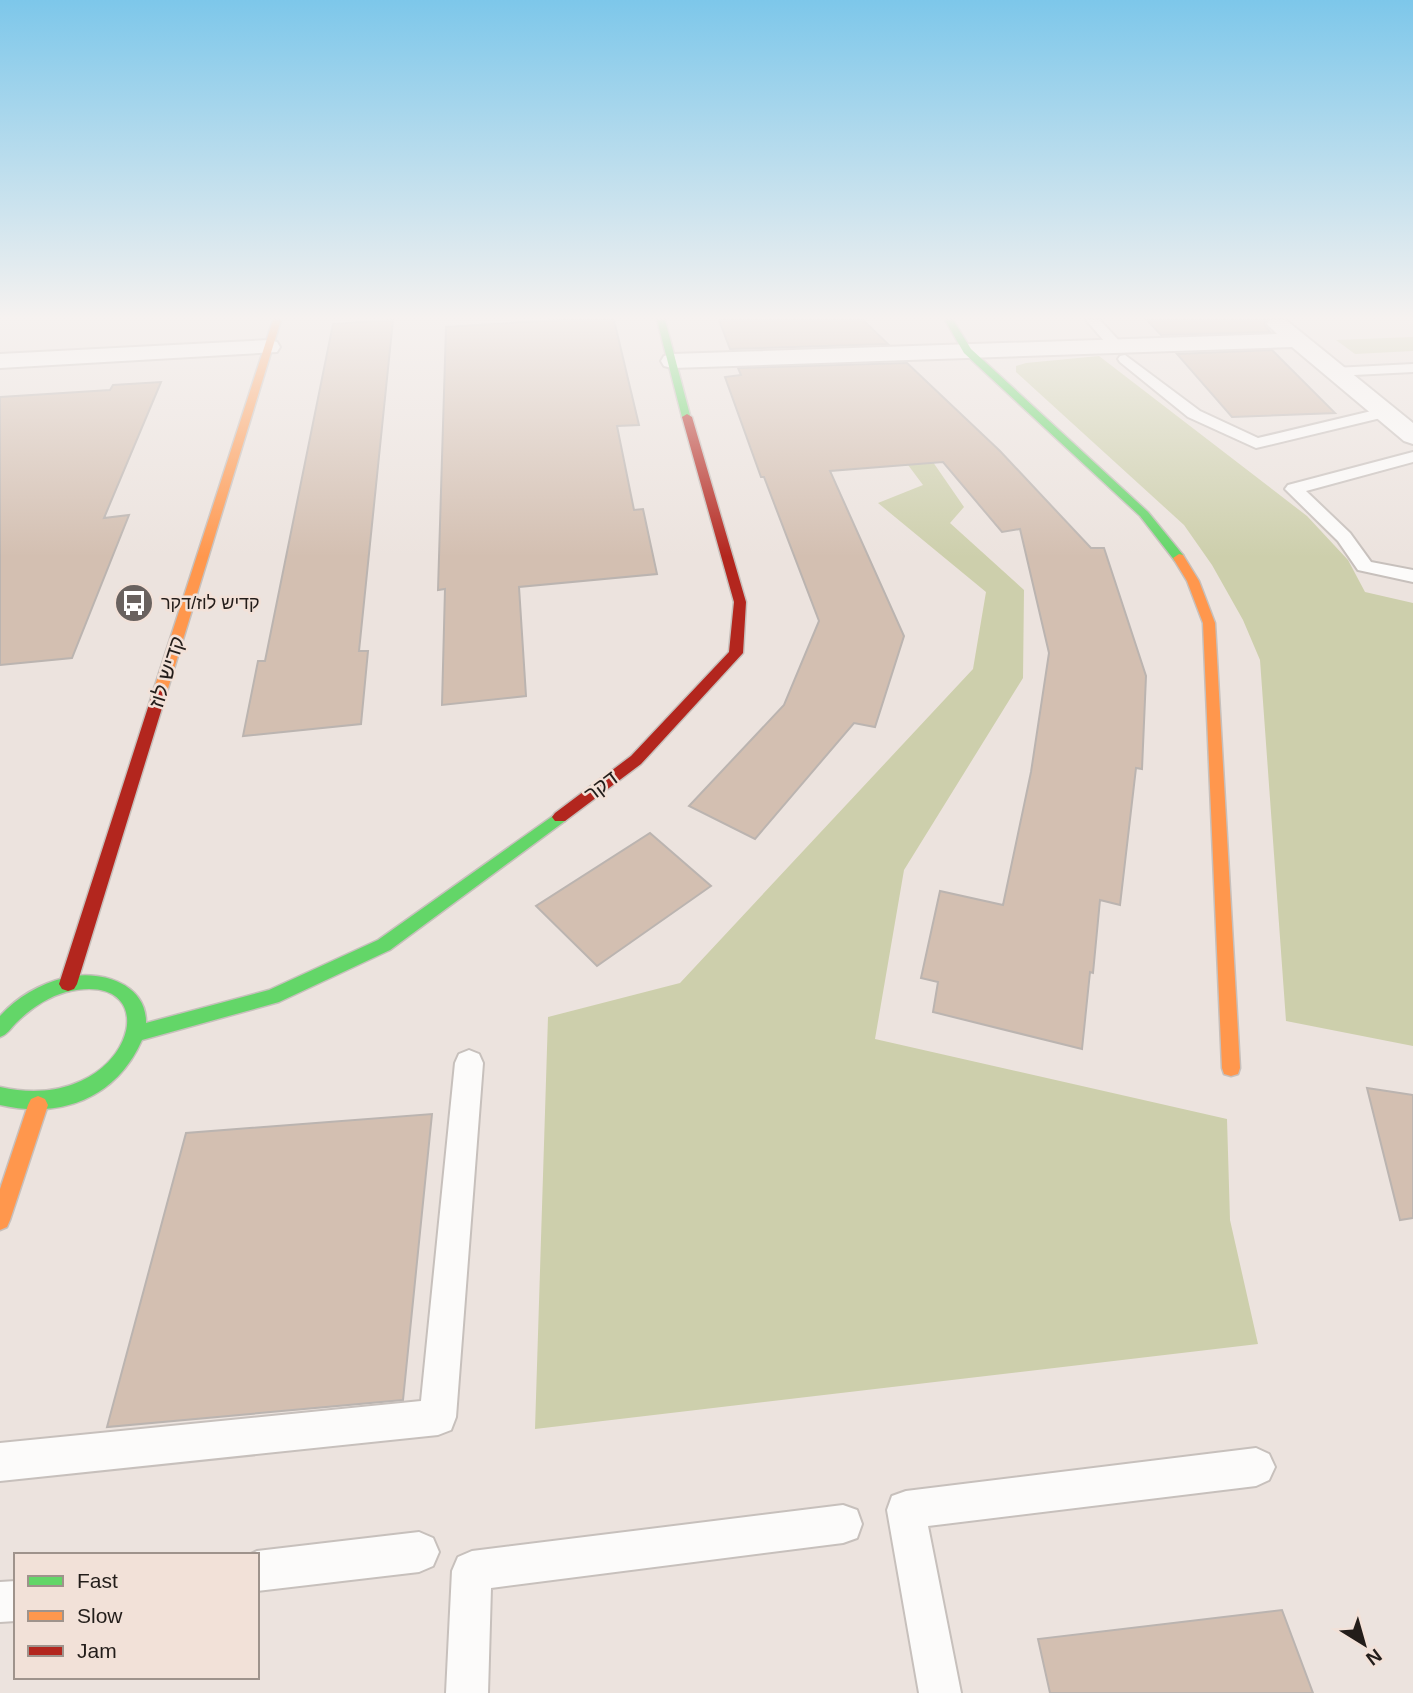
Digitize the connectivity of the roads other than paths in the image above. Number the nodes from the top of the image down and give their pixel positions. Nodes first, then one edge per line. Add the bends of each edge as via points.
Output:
1 (254, 399) edge
2 (683, 399) edge
3 (1019, 399) edge
4 (1176, 399) edge
5 (1367, 399) edge
6 (1384, 413) junction
7 (1413, 436) edge
8 (1413, 457) edge
9 (1413, 576) edge
10 (68, 984) junction
11 (0, 1029) edge
12 (135, 1034) junction
13 (469, 1063) dead end
14 (1231, 1068) dead end
15 (0, 1096) edge
16 (38, 1105) junction
17 (0, 1220) edge
18 (0, 1462) edge
19 (1256, 1466) dead end
20 (843, 1524) dead end
21 (419, 1552) dead end
22 (259, 1571) edge
23 (467, 1693) edge
24 (940, 1693) edge

1 - 10 street, קדיש לוז
2 - 12 street, דקר via 740,602 736,653 636,760 384,945 273,997
3 - 14 street via 1144,514 1171,545 1209,623
4 - 6 lane via 1194,414 1256,443
5 - 6 street
6 - 7 street
8 - 9 lane via 1294,489 1344,537 1365,566
10 - 11 street via 22,1006
10 - 12 street via 89,981 123,990 138,1016
12 - 16 street via 126,1053 88,1088
13 - 18 lane via 438,1417
15 - 16 street via 16,1104
16 - 17 street
19 - 24 lane via 906,1510
20 - 23 lane via 472,1571
21 - 22 lane

